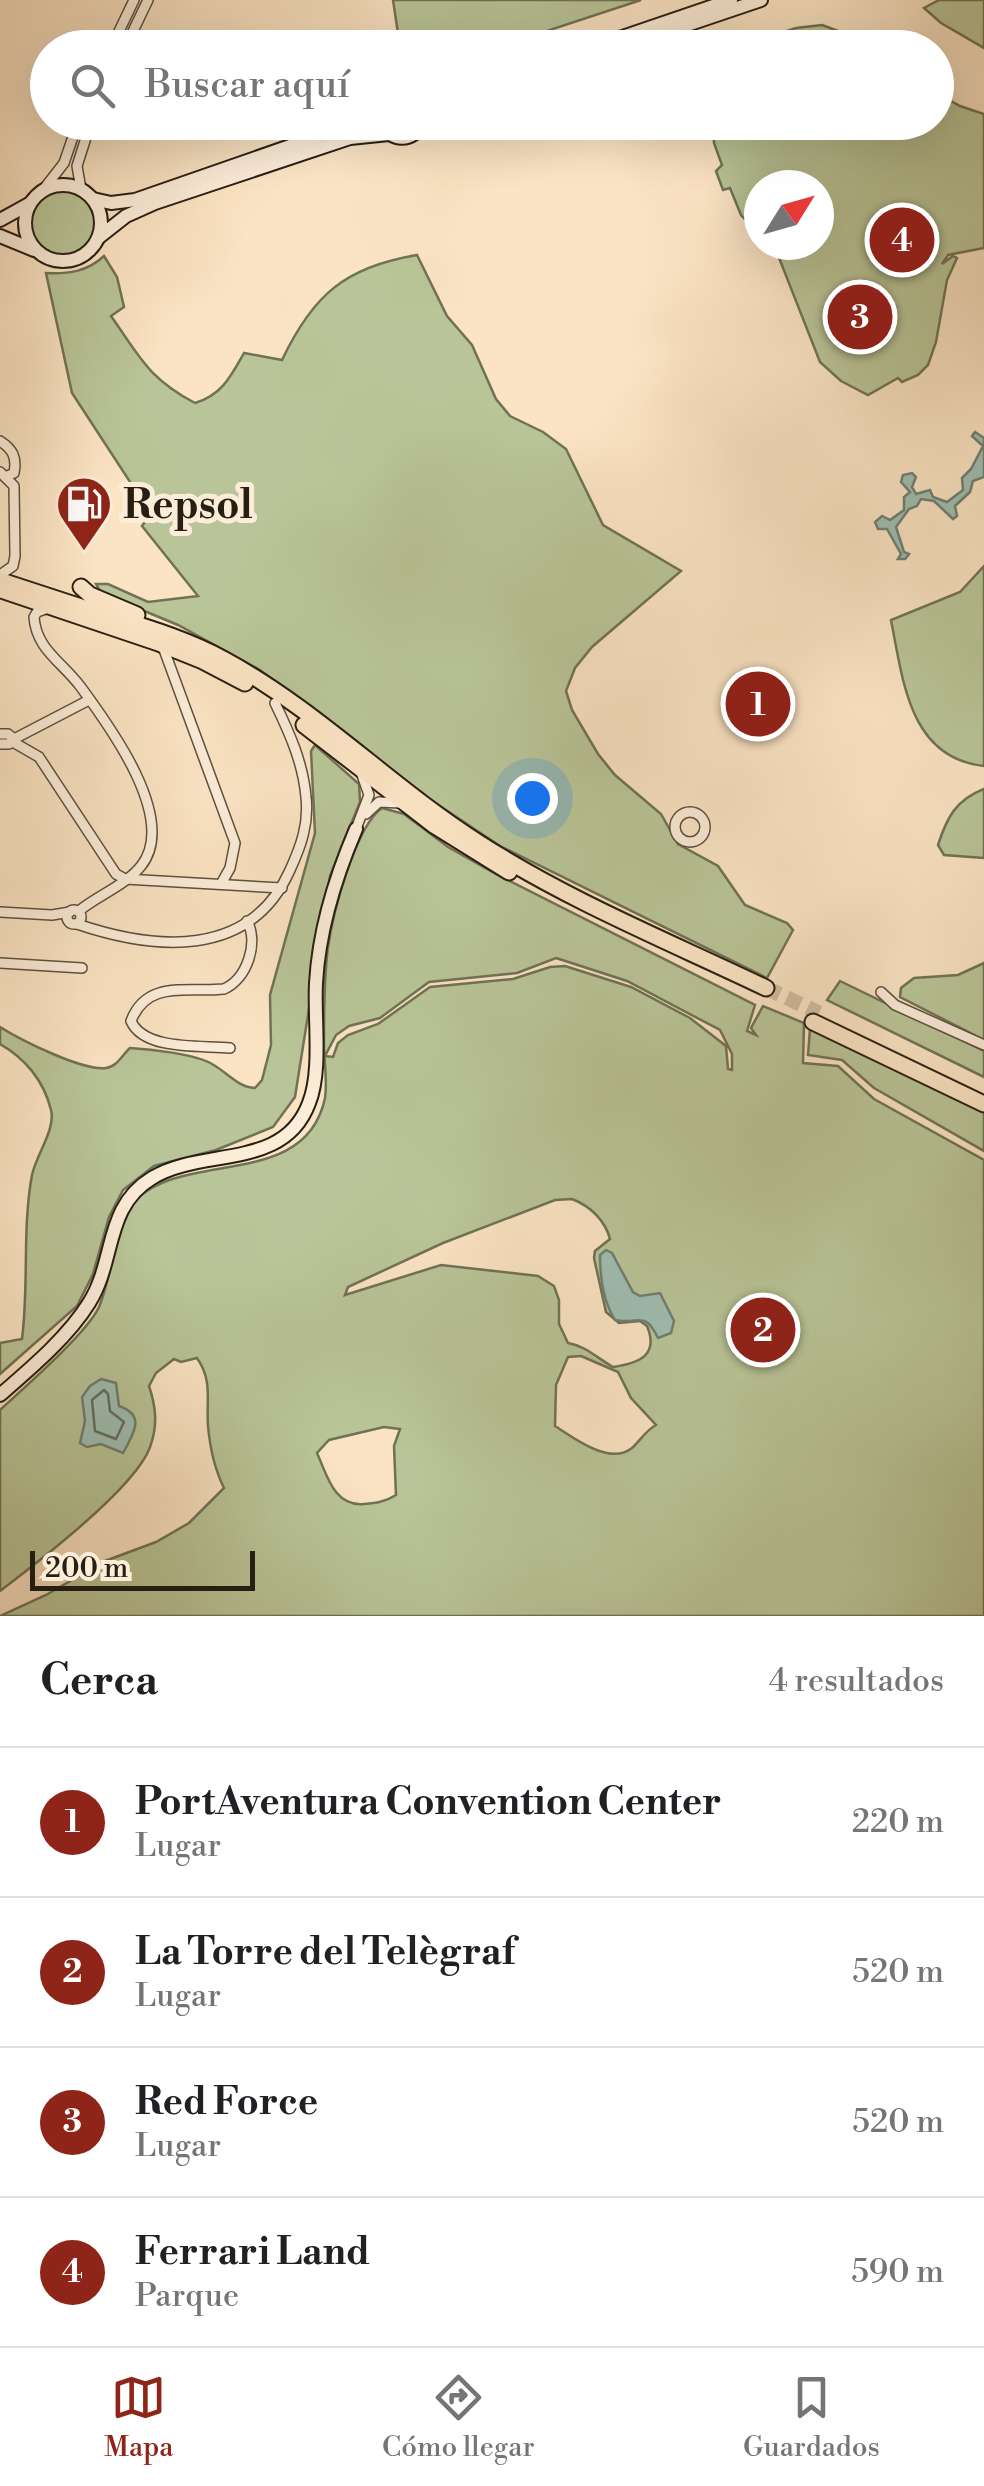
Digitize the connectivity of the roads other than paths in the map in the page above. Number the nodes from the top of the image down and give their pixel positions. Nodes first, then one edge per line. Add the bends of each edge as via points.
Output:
1 (134, 0) edge
2 (148, 0) edge
3 (731, 0) edge
4 (761, 0) edge
5 (120, 30) edge
6 (134, 30) edge
7 (643, 30) edge
8 (673, 30) edge
9 (72, 140) edge
10 (86, 140) edge
11 (307, 140) edge
12 (344, 140) edge
13 (81, 189) junction
14 (43, 190) junction
15 (93, 199) junction
16 (29, 204) junction
17 (0, 220) edge
18 (0, 236) edge
19 (98, 238) junction
20 (40, 254) junction
21 (0, 441) edge
22 (2, 474) edge
23 (0, 577) edge
24 (81, 587) dead end
25 (0, 590) edge
26 (53, 608) junction
27 (104, 614) joint
28 (162, 644) junction
29 (225, 660) junction
30 (88, 700) junction
31 (275, 703) junction
32 (306, 727) junction
33 (0, 734) edge
34 (14, 741) junction
35 (293, 742) junction
36 (0, 744) edge
37 (358, 768) junction
38 (404, 804) junction
39 (356, 830) junction
40 (125, 880) junction
41 (221, 884) junction
42 (282, 888) junction
43 (0, 912) edge
44 (75, 917) junction
45 (246, 921) junction
46 (0, 963) edge
47 (82, 968) dead end
48 (881, 992) dead end
49 (984, 1045) edge
50 (230, 1048) dead end
51 (984, 1093) edge
52 (984, 1104) edge
53 (0, 1396) edge

1 - 5 street
2 - 6 street
3 - 7 street
4 - 8 street
9 - 14 street
10 - 13 street via 78,166
11 - 15 street via 150,195 116,203
12 - 19 street via 156,203
13 - 14 street
13 - 15 street
14 - 16 street
15 - 19 street
16 - 17 street
16 - 20 street via 26,231
18 - 20 street
19 - 20 street via 73,260
21 - 22 street via 16,462 14,473
22 - 23 street via 14,486 15,561
23 - 27 main road
24 - 29 highway
25 - 26 main road
26 - 28 main road
26 - 30 street via 34,617 38,636
27 - 29 highway
28 - 31 highway
28 - 41 street via 235,842
29 - 38 highway via 480,844 764,992 554,896
30 - 34 street
30 - 40 street via 148,802 149,851
31 - 32 highway
31 - 35 street
32 - 35 street via 295,730
32 - 37 highway
33 - 34 street
34 - 36 street
34 - 40 street via 39,758
35 - 42 street via 307,814
37 - 38 highway
37 - 39 street via 369,787
38 - 39 street via 378,802
39 - 53 street via 319,950 313,1091 303,1117 268,1147 178,1167 141,1186 114,1222 92,1298
40 - 41 street
40 - 44 street
41 - 42 street
42 - 45 street
43 - 44 street
44 - 45 street via 133,941 177,944 216,938
45 - 50 street via 249,955 237,981 224,989 152,994 131,1020 154,1040
46 - 47 street
48 - 49 street
51 - 52 highway via 816,1018

